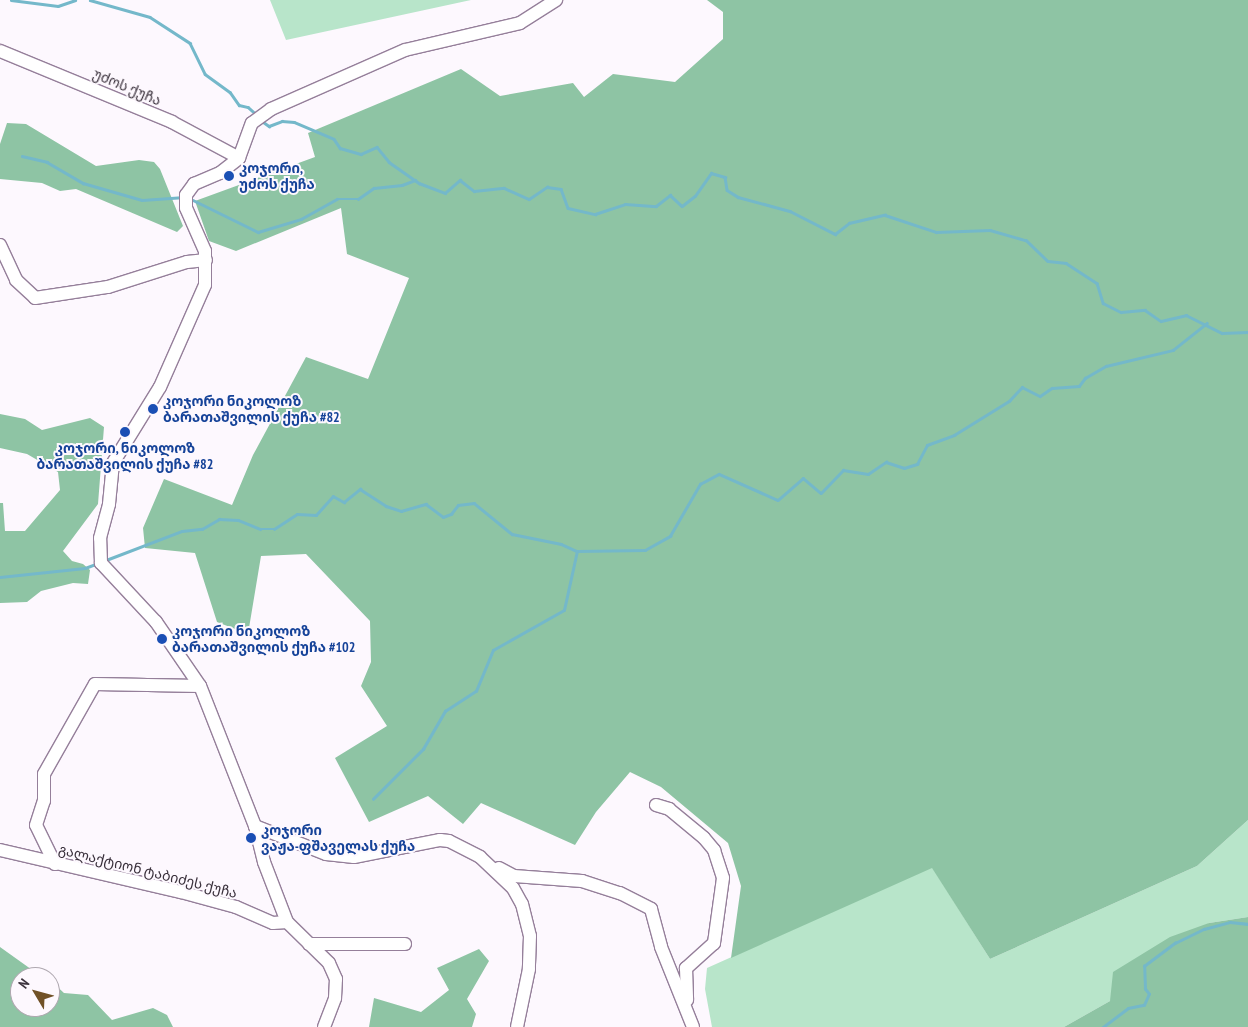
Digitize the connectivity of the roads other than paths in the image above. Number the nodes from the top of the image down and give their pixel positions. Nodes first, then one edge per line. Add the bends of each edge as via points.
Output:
1 (556, 0) edge
2 (0, 51) edge
3 (239, 158) junction
4 (0, 245) edge
5 (206, 260) junction
6 (200, 686) junction
7 (656, 806) dead end
8 (255, 826) junction
9 (0, 850) edge
10 (480, 857) junction
11 (55, 864) junction
12 (287, 922) junction
13 (309, 944) junction
14 (405, 944) dead end
15 (687, 1008) junction
16 (324, 1027) edge
17 (517, 1027) edge
18 (693, 1027) edge

1 - 3 street via 520,23 405,50 271,110 252,123
2 - 3 street, უძოს ქუჩა via 172,122
3 - 5 street via 188,190 186,208
4 - 5 street via 16,280 35,298 108,287 187,262
5 - 6 street via 205,285 187,331 160,387 112,463 99,555 105,569 156,622
6 - 8 street
6 - 11 street via 95,684 44,774 44,801 36,825
7 - 15 street via 668,809 704,838 714,850 723,878 714,943 686,968
8 - 10 street via 326,854 354,857 440,840 449,841
8 - 12 street via 264,862
9 - 11 street, გალაქტიონ ტაბიძეს ქუჩა
10 - 15 street via 514,876 582,881 620,893 650,909 661,947
10 - 17 street via 513,888 522,904 530,936 529,970
11 - 12 street, გალაქტიონ ტაბიძეს ქუჩა via 208,899 279,924
12 - 13 street
13 - 14 street
13 - 16 street via 328,964 336,979 335,998
15 - 18 street

